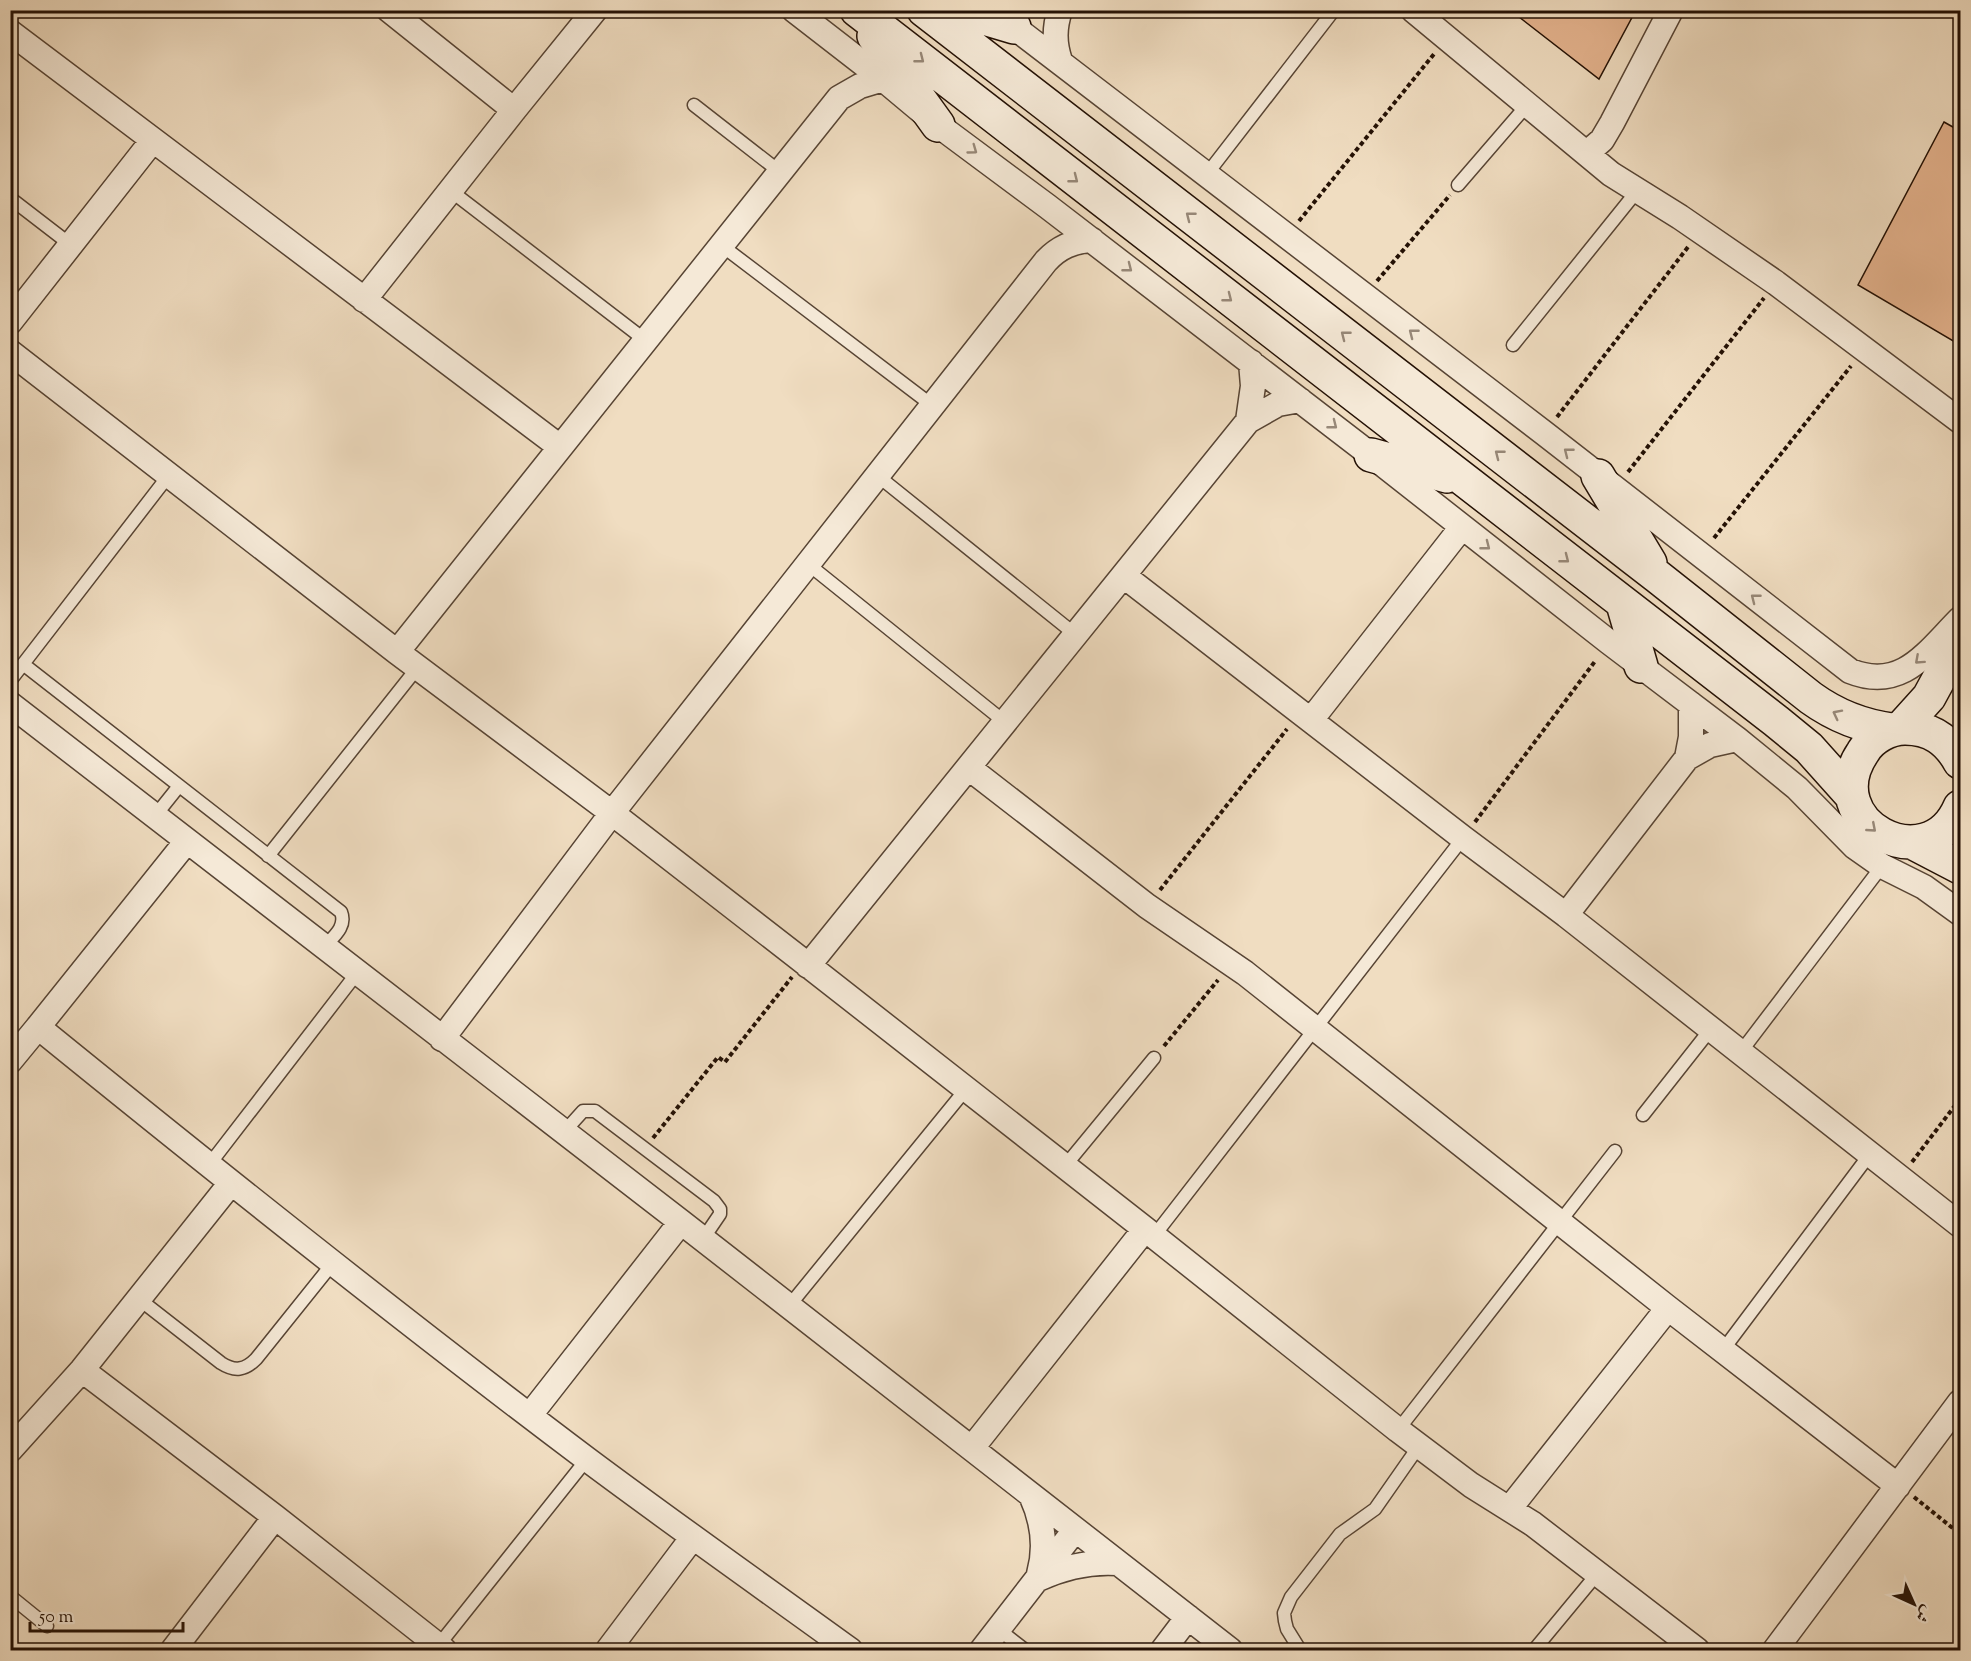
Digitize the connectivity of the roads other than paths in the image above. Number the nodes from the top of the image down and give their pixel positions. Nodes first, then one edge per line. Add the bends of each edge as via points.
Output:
1 (389, 10) edge
2 (595, 10) edge
3 (795, 10) edge
4 (856, 10) edge
5 (924, 10) edge
6 (957, 10) edge
7 (1054, 10) edge
8 (1060, 10) edge
9 (1334, 10) edge
10 (1413, 10) edge
11 (1671, 10) edge
12 (1004, 19) edge
13 (10, 32) edge
14 (850, 54) junction
15 (1060, 61) junction
16 (883, 79) junction
17 (839, 98) junction
18 (1528, 104) junction
19 (694, 105) dead end
20 (514, 110) junction
21 (938, 125) junction
22 (153, 140) junction
23 (1587, 153) junction
24 (780, 172) junction
25 (1207, 174) junction
26 (1458, 185) road end
27 (450, 191) junction
28 (1637, 191) junction
29 (10, 198) edge
30 (1047, 206) junction
31 (1092, 240) junction
32 (71, 245) junction
33 (721, 245) junction
34 (1046, 261) junction
35 (364, 300) junction
36 (10, 322) edge
37 (645, 340) junction
38 (1513, 345) dead end
39 (10, 352) edge
40 (1251, 362) junction
41 (1300, 400) junction
42 (933, 406) junction
43 (1960, 421) edge
44 (1248, 422) junction
45 (560, 447) junction
46 (1371, 455) junction
47 (169, 475) junction
48 (878, 476) junction
49 (1464, 481) junction
50 (1607, 482) junction
51 (1462, 527) junction
52 (808, 564) junction
53 (1124, 576) junction
54 (1658, 577) junction
55 (1623, 604) junction
56 (1960, 619) edge
57 (1076, 635) junction
58 (1960, 640) edge
59 (397, 652) junction
60 (23, 664) junction
61 (1641, 666) junction
62 (418, 667) junction
63 (10, 681) edge
64 (10, 704) edge
65 (1691, 704) junction
66 (1306, 716) junction
67 (1005, 723) junction
68 (1896, 729) junction
69 (1960, 738) edge
70 (1737, 739) junction
71 (1960, 755) edge
72 (1687, 758) junction
73 (1960, 762) edge
74 (969, 768) junction
75 (179, 786) junction
76 (1852, 796) junction
77 (1960, 807) edge
78 (612, 813) junction
79 (155, 816) junction
80 (1463, 838) junction
81 (187, 841) junction
82 (1912, 842) junction
83 (268, 856) junction
84 (1882, 866) junction
85 (1960, 867) edge
86 (1960, 913) edge
87 (1566, 915) junction
88 (324, 947) junction
89 (806, 964) junction
90 (357, 974) junction
91 (38, 1027) junction
92 (1315, 1029) junction
93 (1710, 1030) junction
94 (442, 1039) junction
95 (1740, 1053) junction
96 (1154, 1058) road end
97 (10, 1060) edge
98 (966, 1089) junction
99 (1643, 1115) dead end
100 (564, 1132) junction
101 (1615, 1152) dead end
102 (1870, 1154) junction
103 (209, 1165) junction
104 (1065, 1166) junction
105 (231, 1183) junction
106 (681, 1222) junction
107 (1561, 1222) junction
108 (1960, 1225) edge
109 (1149, 1232) junction
110 (703, 1239) junction
111 (333, 1263) junction
112 (139, 1299) junction
113 (789, 1306) junction
114 (1668, 1308) junction
115 (1723, 1350) junction
116 (82, 1370) junction
117 (1960, 1402) edge
118 (530, 1415) junction
119 (1398, 1431) junction
120 (1419, 1446) junction
121 (972, 1448) junction
122 (10, 1449) edge
123 (587, 1459) junction
124 (1898, 1486) junction
125 (1031, 1495) junction
126 (1510, 1508) junction
127 (275, 1517) junction
128 (1076, 1530) junction
129 (693, 1538) junction
130 (1118, 1563) junction
131 (1597, 1574) junction
132 (1038, 1579) junction
133 (10, 1596) edge
134 (1188, 1617) junction
135 (47, 1626) dead end
136 (998, 1629) junction
137 (441, 1648) edge
138 (173, 1650) edge
139 (608, 1650) edge
140 (850, 1650) edge
141 (982, 1650) edge
142 (1025, 1650) edge
143 (1163, 1650) edge
144 (1230, 1650) edge
145 (1300, 1650) edge
146 (1534, 1650) edge
147 (1697, 1650) edge
148 (1775, 1650) edge

1 - 20 street
2 - 20 street
3 - 14 street
4 - 21 main road
4 -> 49 main road
54 -> 5 main road
6 - 12 main road
7 - 12 street via 1036,21
8 - 15 street via 1055,41
9 - 25 lane
10 - 18 street
11 - 23 street via 1612,123 1602,140
12 - 15 street
13 - 22 street
14 - 16 street
14 - 17 street
15 - 25 street
16 - 17 street
16 - 21 street
17 - 24 street
18 - 23 street
18 - 26 lane
19 - 24 lane
20 - 27 street
21 -> 30 street
22 - 32 street
22 - 35 street
23 - 28 street
24 - 33 street
50 -> 25 street
27 - 35 street
27 - 37 lane
28 - 38 lane
28 - 43 street via 1776,283
29 - 32 lane
30 - 31 street
30 - 34 street via 1051,239
31 - 34 street via 1071,243
31 -> 40 street
32 - 36 street
33 - 37 street
33 - 42 lane
34 - 42 street
35 - 45 street
37 - 45 street
39 - 47 street
40 - 41 street
40 - 44 street via 1253,386
41 - 44 street via 1278,405
41 -> 46 street
42 - 48 street
44 - 53 street
45 - 59 street
46 - 49 main road
46 - 51 street
47 - 59 street
47 - 60 lane
48 - 52 street
48 - 57 lane
49 -> 55 main road
50 - 54 main road
56 -> 50 street via 1916,664 1891,676 1863,676 1838,663
51 -> 61 street
51 - 66 street
52 - 67 lane
52 - 78 street
53 - 57 street
53 - 66 street
68 -> 54 main road via 1857,723 1825,708
55 - 61 main road
55 - 76 main road via 1793,734
57 - 67 street
58 - 68 main road via 1929,697
59 - 62 street
60 - 63 lane
60 - 75 lane
61 - 65 street
62 - 78 street
62 - 83 lane
64 - 79 street
65 - 70 street
65 - 72 street
66 - 80 street
67 - 74 street
68 - 73 main road via 1930,732 1954,750
68 - 76 main road via 1864,748 1851,779
69 - 71 main road
70 - 72 street via 1710,745
70 - 84 street via 1797,788 1855,847
72 - 87 street
74 - 89 street
74 - 92 street
75 - 79 lane
75 - 83 lane
76 -> 82 main road via 1867,825 1880,835
77 - 82 main road via 1940,832
78 - 89 street
78 - 94 street
79 - 81 street
80 - 87 street
80 - 92 lane
81 - 88 street
81 - 91 street
82 - 85 main road
83 - 88 lane via 341,912 342,926
84 - 86 street via 1924,887
84 - 95 lane
87 - 93 street
88 - 90 street
89 - 98 street
90 - 94 street
90 - 103 lane
91 - 97 street
91 - 103 street
92 - 107 street
92 - 109 lane
93 - 95 street
93 - 99 lane
94 - 100 street
95 - 102 street
96 - 104 lane
98 - 104 street
98 - 113 lane
100 - 106 street
100 - 110 lane via 583,1111 595,1111 645,1148 718,1205 720,1214
101 - 107 lane
102 - 108 street
102 - 115 lane
103 - 105 street
104 - 109 street
105 - 111 street
105 - 112 street
106 - 110 street
106 - 118 street
107 - 114 street
107 - 119 lane
109 - 119 street
109 - 121 street
110 - 113 street
111 - 112 lane via 256,1359 239,1370 221,1363
111 - 118 street
112 - 116 street
113 - 121 street
114 - 115 street
114 - 126 street
115 - 124 street
116 - 122 street
116 - 127 street
117 - 124 street
118 - 123 street
119 - 120 street
120 - 126 street
120 - 145 lane via 1375,1509 1340,1534 1291,1597 1284,1612 1285,1621
121 - 125 street
123 - 129 street
123 - 137 lane
124 - 148 street
125 - 128 street
125 - 132 street via 1043,1528
126 - 131 street
127 - 137 street
127 - 138 street
128 - 130 street
128 - 132 street
129 - 139 street
129 - 140 street
130 - 132 street via 1085,1563
130 - 134 street
131 - 146 lane
131 - 147 street
132 - 136 street
133 - 135 lane
134 - 143 street
134 - 144 street
136 - 141 street
136 - 142 lane

